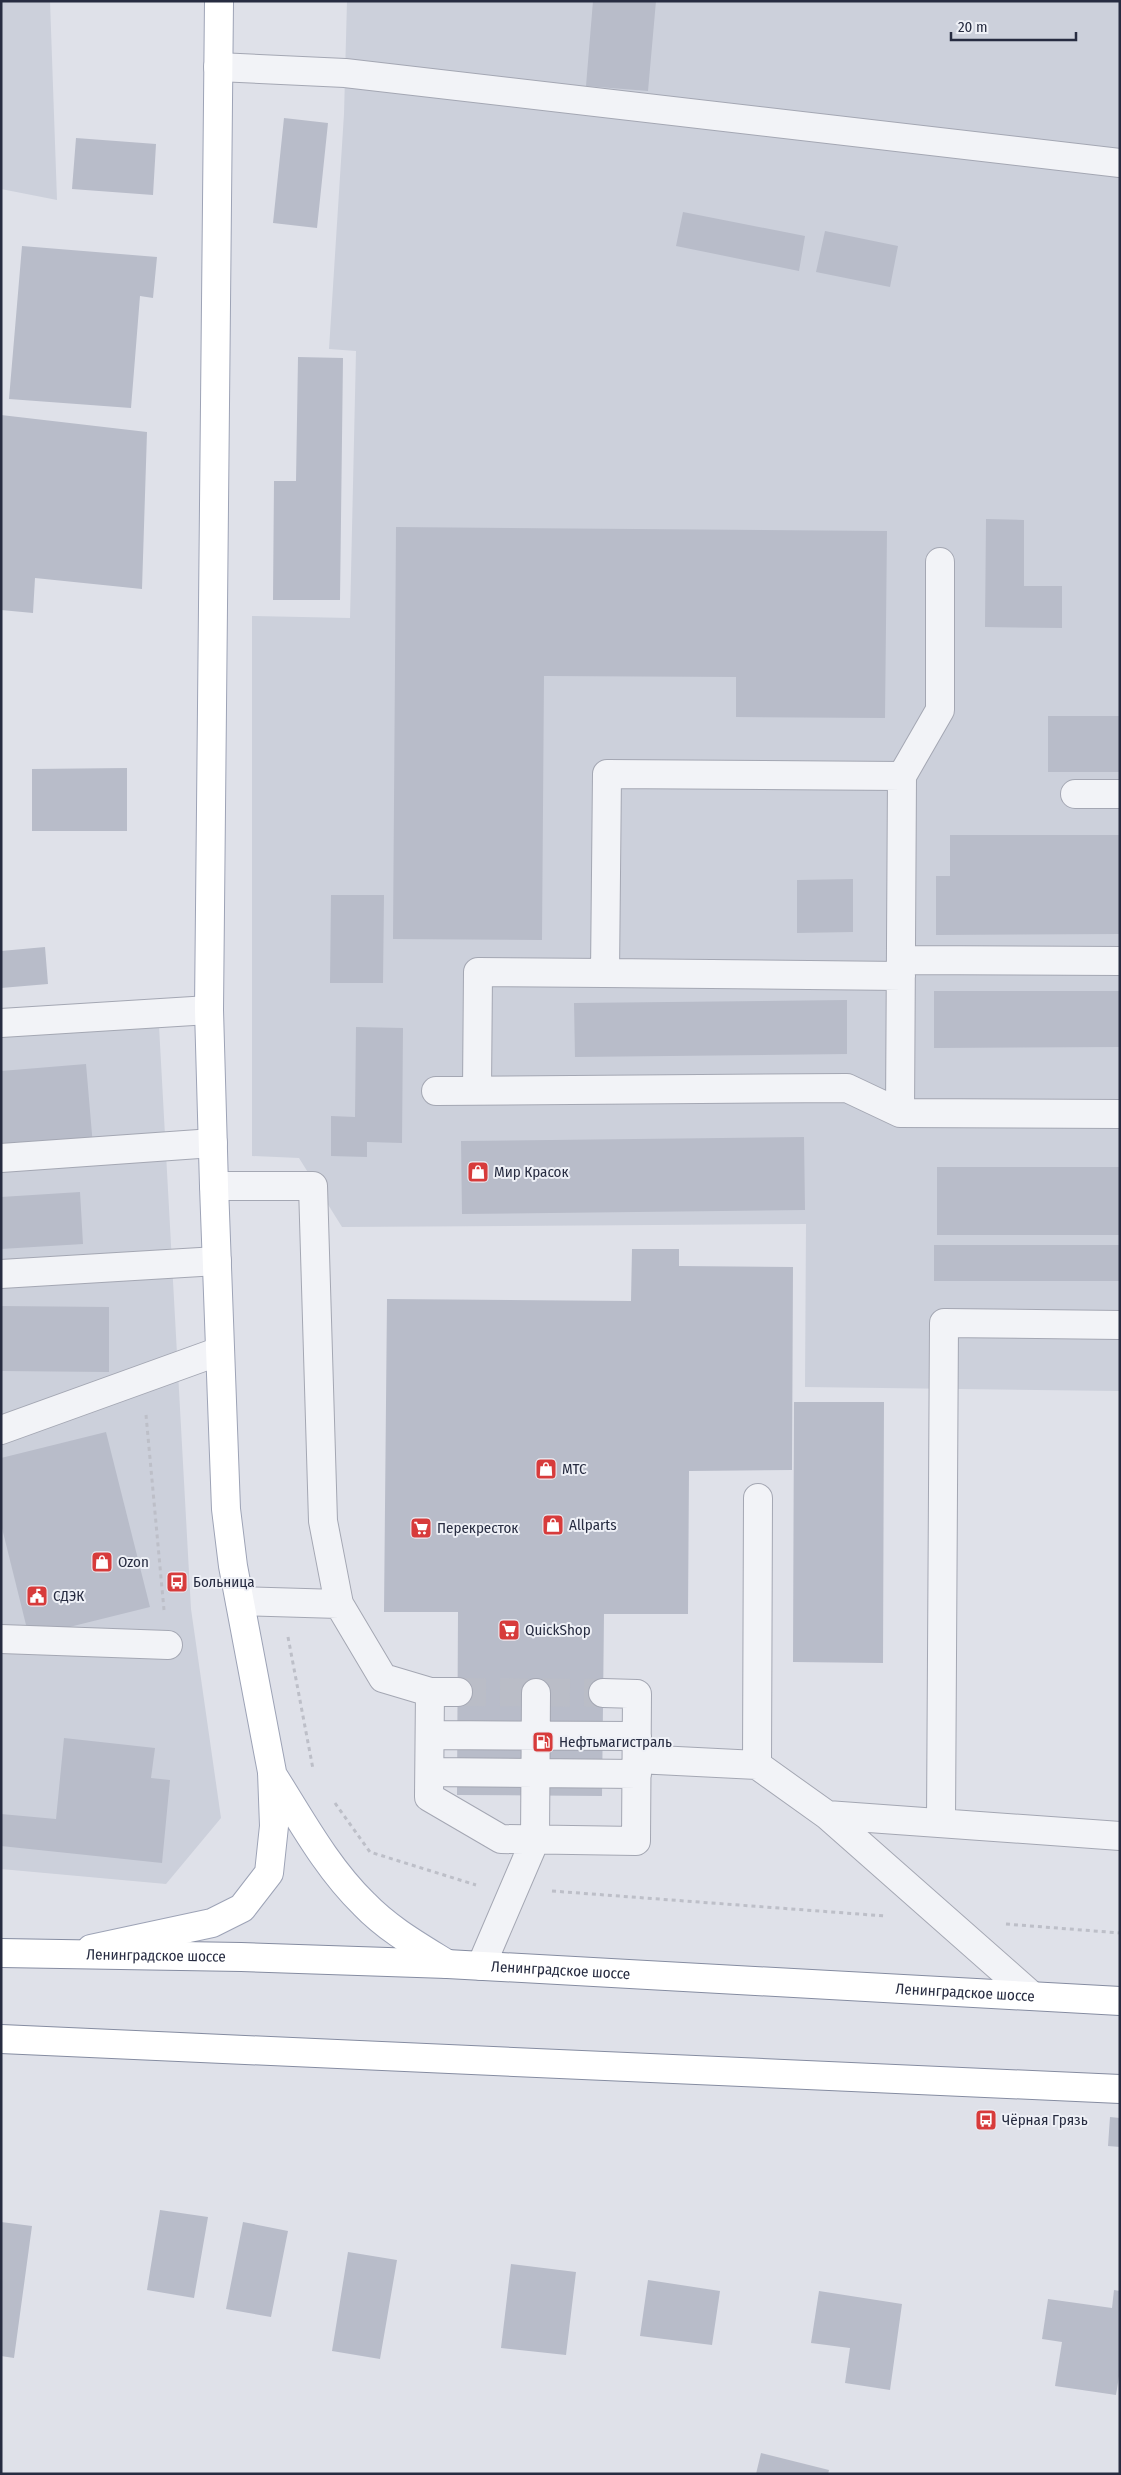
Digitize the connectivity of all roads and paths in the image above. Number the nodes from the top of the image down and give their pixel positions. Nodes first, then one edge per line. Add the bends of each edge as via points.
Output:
1 (219, 1) edge
2 (218, 67) junction
3 (1120, 163) edge
4 (940, 562) dead end
5 (902, 776) junction
6 (1075, 794) dead end
7 (1120, 794) edge
8 (1120, 961) edge
9 (901, 968) junction
10 (605, 973) junction
11 (209, 1010) junction
12 (1, 1023) edge
13 (477, 1090) junction
14 (436, 1091) dead end
15 (900, 1113) junction
16 (1120, 1114) edge
17 (213, 1142) junction
18 (1, 1158) edge
19 (214, 1186) junction
20 (217, 1261) junction
21 (1, 1274) edge
22 (1120, 1325) edge
23 (220, 1351) junction
24 (142, 1379) junction
25 (1, 1430) edge
26 (758, 1498) dead end
27 (240, 1601) junction
28 (339, 1604) junction
29 (1, 1639) edge
30 (168, 1645) joint
31 (430, 1692) junction
32 (458, 1692) tunnel mouth
33 (536, 1693) dead end
34 (604, 1694) tunnel mouth
35 (430, 1735) junction
36 (535, 1736) junction
37 (637, 1756) junction
38 (757, 1765) junction
39 (272, 1772) junction
40 (430, 1772) junction
41 (535, 1773) junction
42 (827, 1815) junction
43 (940, 1823) junction
44 (1120, 1836) edge
45 (535, 1840) junction
46 (1, 1953) edge
47 (75, 1953) junction
48 (447, 1964) junction
49 (481, 1966) junction
50 (1031, 1995) junction
51 (1120, 2001) edge
52 (1, 2039) edge
53 (1120, 2089) edge

1 - 2 main road
2 - 3 lane via 345,73
2 - 11 main road
4 - 5 lane via 940,710
5 - 9 lane
5 - 10 lane via 607,774
6 - 7 lane
8 - 9 lane
9 - 10 lane
9 - 15 lane
10 - 13 lane via 478,972
11 - 12 lane
11 - 17 main road
13 - 14 lane
13 - 15 lane via 847,1088
15 - 16 lane
17 - 18 lane
17 - 19 main road
19 - 20 main road
19 - 28 lane via 313,1186 323,1521
20 - 21 lane
20 - 23 main road
22 - 43 lane via 944,1324
23 - 24 lane
23 - 27 main road via 226,1509
24 - 25 lane
24 - 30 path
26 - 38 lane
27 - 28 lane
27 - 39 main road
28 - 31 lane via 383,1678
29 - 30 lane
31 - 32 lane
31 - 35 lane
33 - 36 lane
34 - 37 lane via 637,1694
35 - 36 lane
35 - 40 lane
36 - 37 lane
36 - 41 lane
37 - 38 lane
37 - 41 lane
37 - 45 lane via 636,1841
38 - 42 lane
39 - 47 main road via 274,1826 269,1873 242,1908 212,1923
39 - 48 main road via 330,1866 364,1904 398,1933
40 - 41 lane
40 - 45 lane via 429,1797 501,1839
41 - 45 lane
42 - 43 lane
42 - 50 lane
43 - 44 lane
45 - 49 lane
46 - 47 main road, Ленинградское шоссе
47 - 48 main road, Ленинградское шоссе
48 - 49 main road, Ленинградское шоссе
49 - 50 main road, Ленинградское шоссе
50 - 51 main road, Ленинградское шоссе
52 - 53 main road

